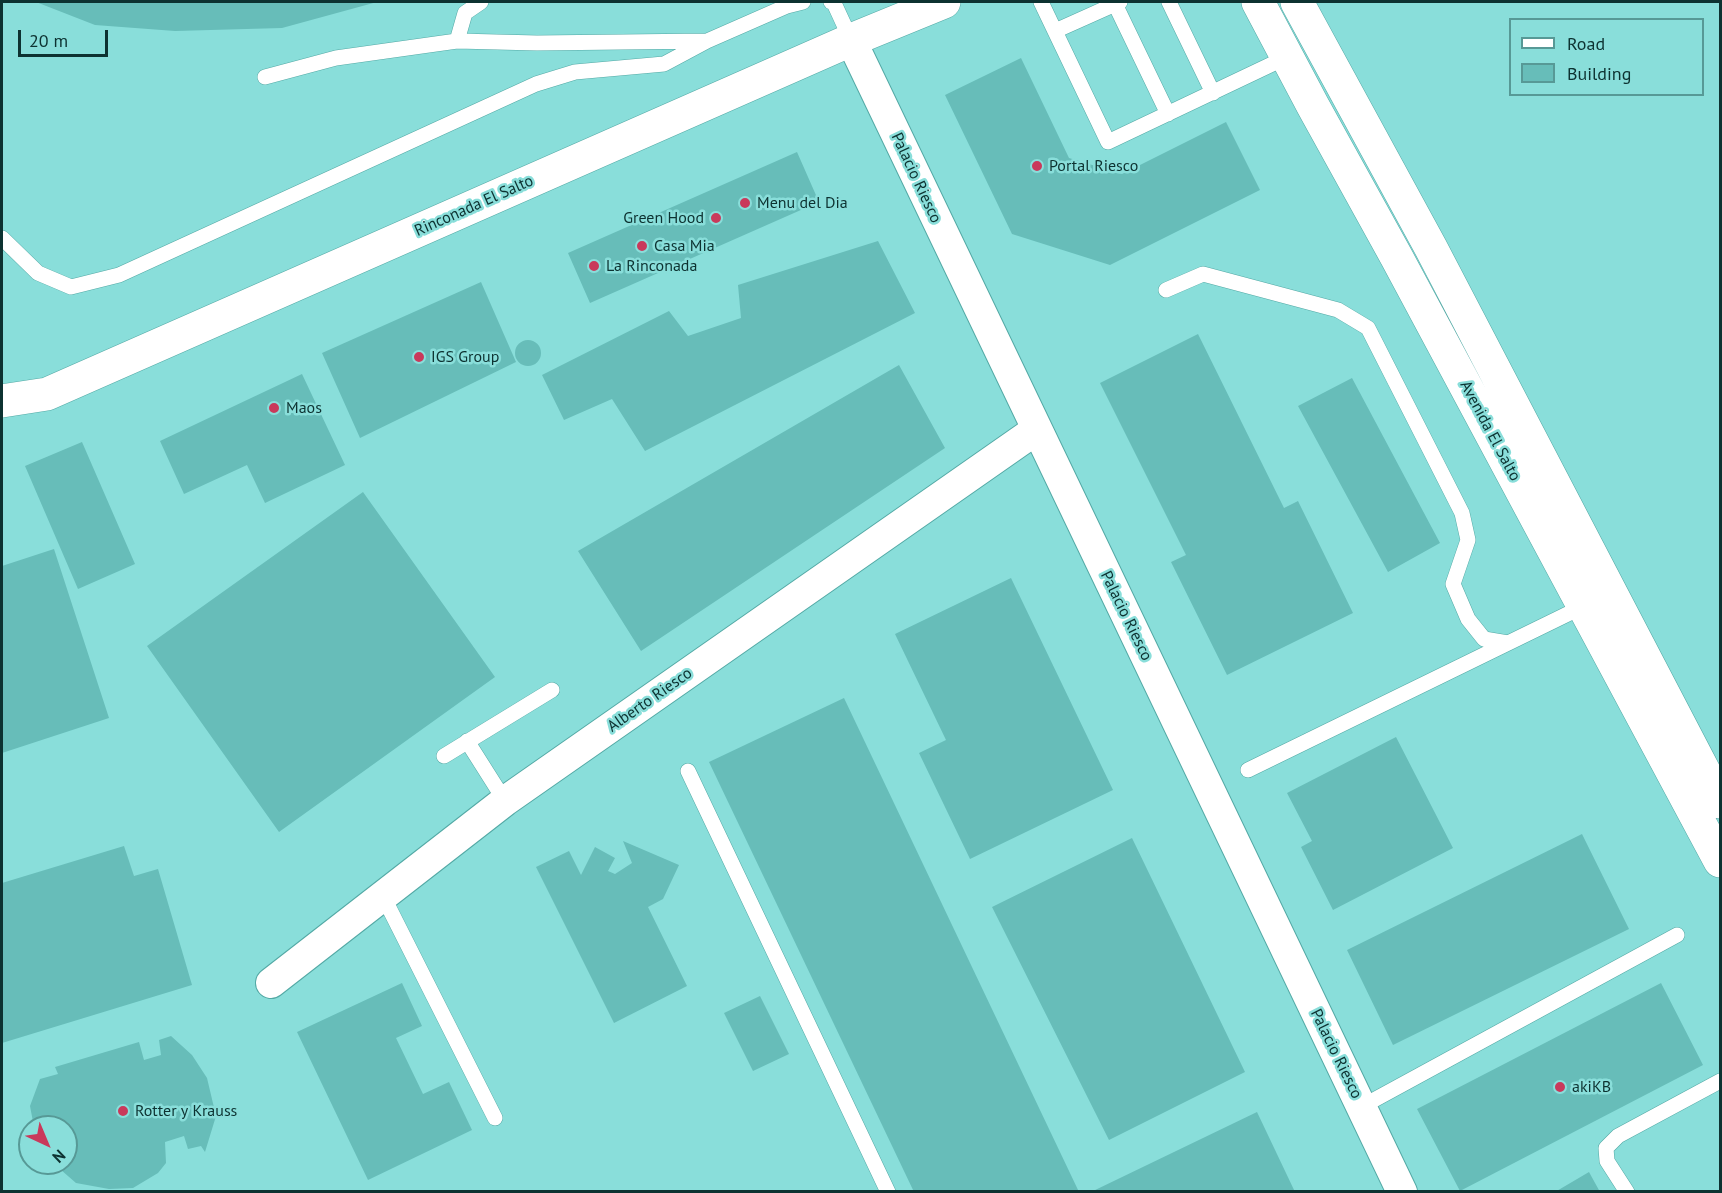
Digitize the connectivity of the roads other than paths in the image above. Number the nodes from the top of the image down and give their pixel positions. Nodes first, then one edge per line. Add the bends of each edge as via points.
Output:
1 (482, 2) edge
2 (803, 2) edge
3 (831, 2) edge
4 (944, 2) edge
5 (1041, 2) edge
6 (1169, 2) edge
7 (1258, 2) edge
8 (1297, 2) edge
9 (1118, 3) edge
10 (1055, 31) junction
11 (851, 40) junction
12 (457, 41) junction
13 (707, 41) junction
14 (1287, 57) junction
15 (265, 77) dead end
16 (1213, 93) junction
17 (1168, 114) junction
18 (2, 238) edge
19 (1166, 290) dead end
20 (2, 401) edge
21 (1036, 430) junction
22 (1584, 606) junction
23 (1508, 643) junction
24 (552, 690) dead end
25 (467, 741) junction
26 (444, 756) dead end
27 (1248, 770) dead end
28 (688, 771) dead end
29 (505, 801) junction
30 (1720, 802) edge
31 (1720, 861) edge
32 (383, 896) junction
33 (1677, 935) dead end
34 (272, 982) dead end
35 (1720, 1081) edge
36 (1361, 1107) junction
37 (495, 1118) dead end
38 (888, 1191) edge
39 (1402, 1191) edge
40 (1628, 1191) edge

1 - 12 lane via 465,13
2 - 13 lane
3 - 11 lane
4 - 11 main road, Rinconada El Salto
5 - 10 lane
6 - 16 lane
7 - 14 main road, Avenida El Salto
8 - 30 main road, Avenida El Salto via 1431,248
9 - 10 lane
9 - 17 lane
10 - 17 lane via 1108,142
11 - 20 main road, Rinconada El Salto via 47,394
11 - 21 street, Palacio Riesco
12 - 13 lane
12 - 15 lane via 336,58
13 - 18 lane via 664,64 575,72 536,84 119,275 71,287 38,273
14 - 16 lane
14 - 22 main road, Avenida El Salto
16 - 17 lane
19 - 23 lane via 1203,274 1338,310 1368,328 1462,513 1468,540 1453,584 1468,619 1484,639
21 - 29 street, Alberto Riesco
21 - 36 street, Palacio Riesco
22 - 23 lane
22 - 31 main road, Avenida El Salto
23 - 27 lane
24 - 25 lane
25 - 26 lane
25 - 29 lane
28 - 38 lane
29 - 32 street, Alberto Riesco
32 - 34 street, Alberto Riesco
32 - 37 lane
33 - 36 lane
35 - 40 lane via 1618,1137 1606,1148 1607,1161
36 - 39 street, Palacio Riesco

